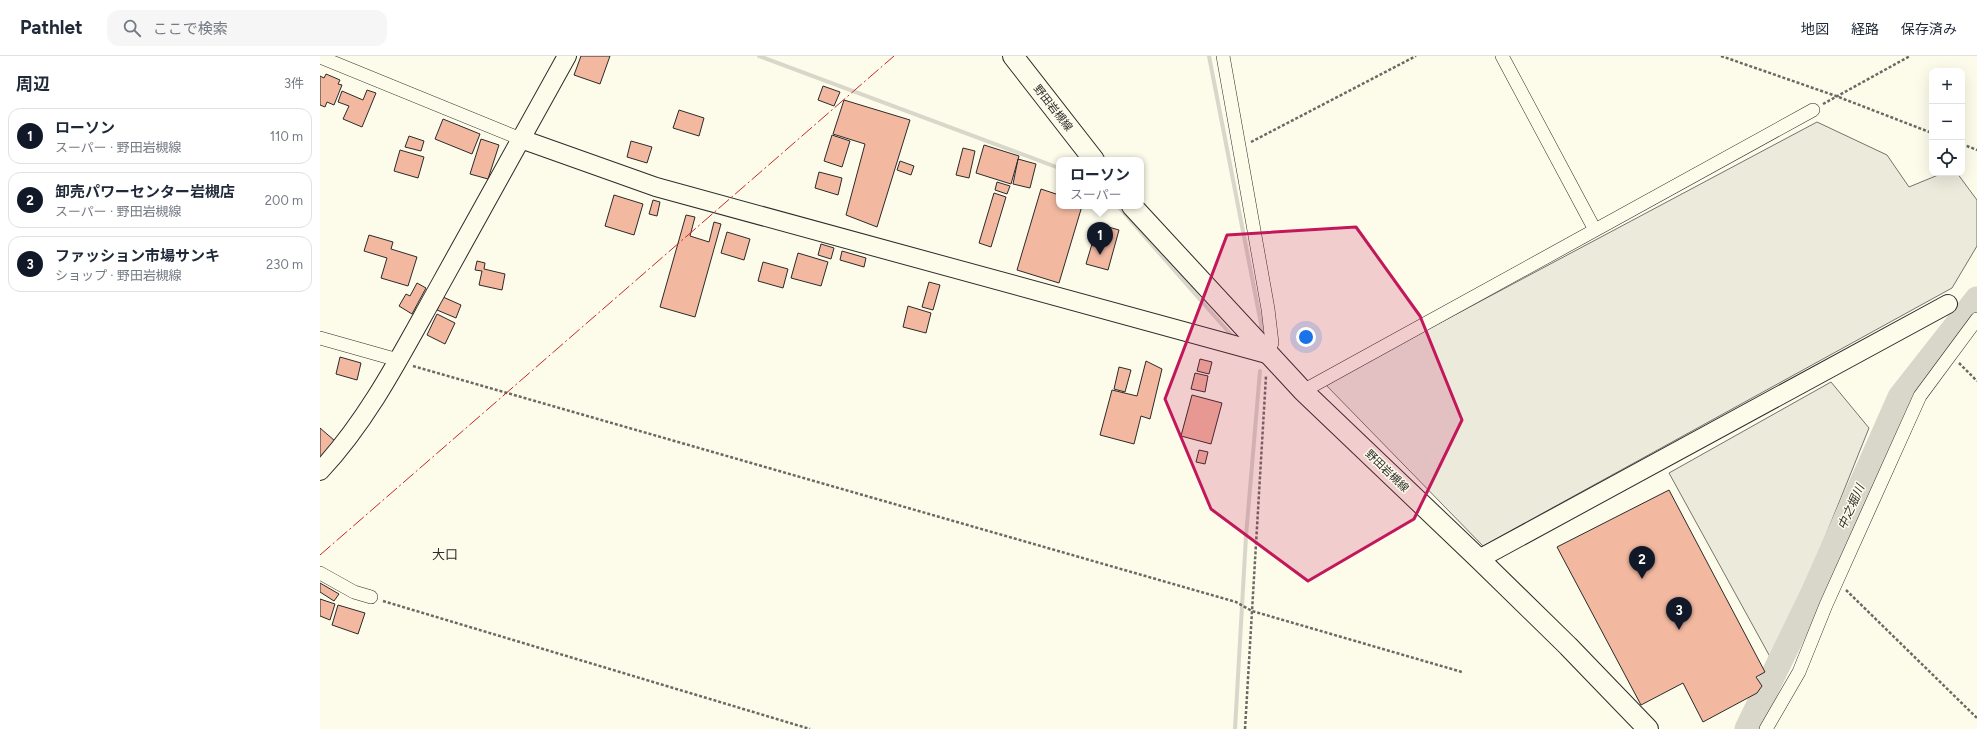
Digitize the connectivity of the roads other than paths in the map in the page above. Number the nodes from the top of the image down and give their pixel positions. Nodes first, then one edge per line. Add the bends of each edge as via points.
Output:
1 (567, 56) edge
2 (1013, 56) edge
3 (1223, 56) edge
4 (1502, 56) edge
5 (320, 57) edge
6 (1813, 110) road end
7 (521, 139) junction
8 (1092, 157) edge
9 (1135, 209) edge
10 (1595, 230) junction
11 (1948, 304) dead end
12 (1977, 319) edge
13 (320, 338) edge
14 (1263, 350) junction
15 (398, 360) junction
16 (1302, 391) junction
17 (320, 471) edge
18 (1479, 559) junction
19 (320, 573) edge
20 (371, 597) road end
21 (1648, 729) edge
22 (1766, 729) edge

1 - 7 street
2 - 8 main road, 野田岩槻線
3 - 14 street via 1268,309 1272,343
4 - 10 street
5 - 7 street
6 - 10 street
7 - 14 street via 656,187
7 - 15 street
9 - 14 main road, 野田岩槻線
10 - 16 street
11 - 18 street
12 - 22 street via 1920,396 1798,672
13 - 15 street
14 - 16 main road, 野田岩槻線
15 - 17 street via 362,419
16 - 18 main road, 野田岩槻線
18 - 21 main road, 野田岩槻線
19 - 20 street via 354,592

